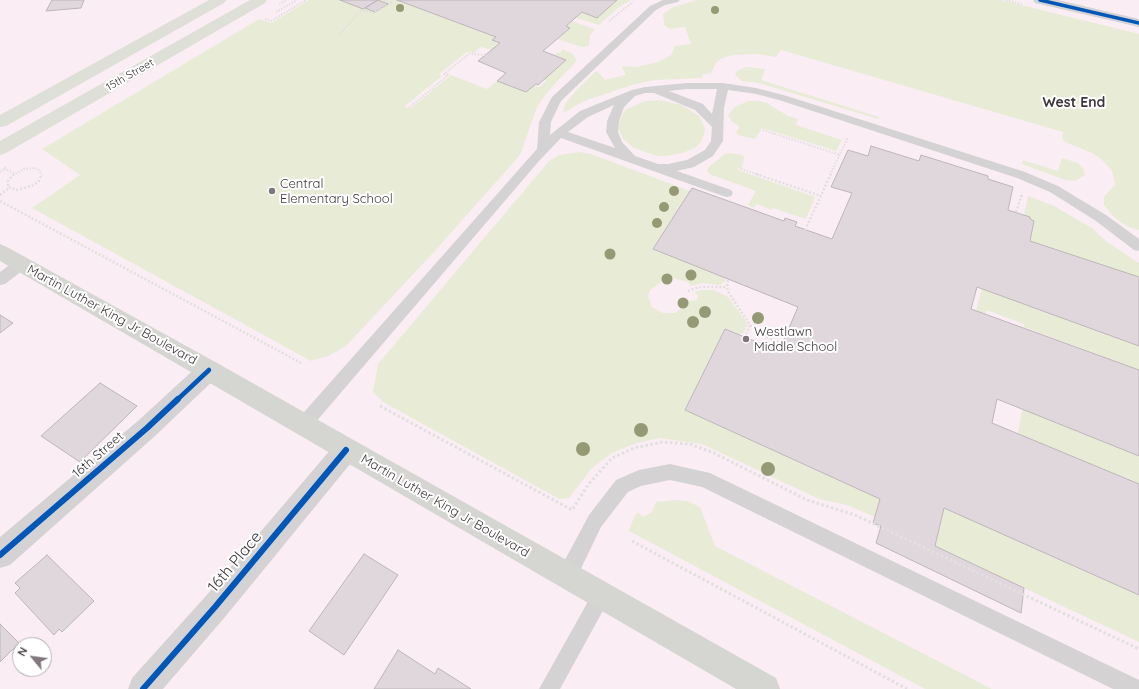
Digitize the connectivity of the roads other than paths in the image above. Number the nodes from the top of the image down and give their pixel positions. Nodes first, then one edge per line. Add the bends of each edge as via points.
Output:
1 (219, 0) edge
2 (260, 0) edge
3 (675, 0) edge
4 (1040, 0) edge
5 (1139, 23) edge
6 (723, 86) junction
7 (652, 89) junction
8 (632, 93) junction
9 (0, 122) edge
10 (718, 127) junction
11 (559, 133) junction
12 (0, 149) edge
13 (543, 150) junction
14 (634, 160) junction
15 (648, 165) junction
16 (727, 193) dead end
17 (1139, 246) edge
18 (0, 252) edge
19 (21, 264) junction
20 (0, 280) edge
21 (210, 370) junction
22 (303, 425) junction
23 (346, 450) junction
24 (0, 555) edge
25 (567, 576) junction
26 (602, 596) junction
27 (142, 689) edge
28 (548, 689) edge
29 (764, 689) edge
30 (1135, 689) edge

1 - 9 main road, 15th Street
2 - 12 main road, 15th Street
3 - 13 lane via 653,8 556,98 545,122
4 - 5 street
6 - 7 lane
6 - 10 lane via 718,108
6 - 17 lane via 783,98 1021,175 1054,189 1101,218
7 - 8 lane
7 - 10 lane via 699,107
8 - 11 lane via 584,114
8 - 14 lane via 619,106 613,120 612,132 617,144
10 - 15 lane via 717,141 709,153 690,164 668,168
11 - 13 lane
11 - 14 lane
13 - 22 lane
14 - 15 lane
15 - 16 lane
18 - 19 main road, Martin Luther King Jr Boulevard
19 - 20 lane
19 - 21 main road, Martin Luther King Jr Boulevard
21 - 22 main road, Martin Luther King Jr Boulevard
21 - 24 street, 16th Street
22 - 23 main road, Martin Luther King Jr Boulevard
23 - 25 main road, Martin Luther King Jr Boulevard
23 - 27 street, 16th Place via 215,607
25 - 26 main road, Martin Luther King Jr Boulevard
25 - 30 lane via 595,522 622,486 639,478 670,472 704,479
26 - 28 lane
26 - 29 main road, Martin Luther King Jr Boulevard

